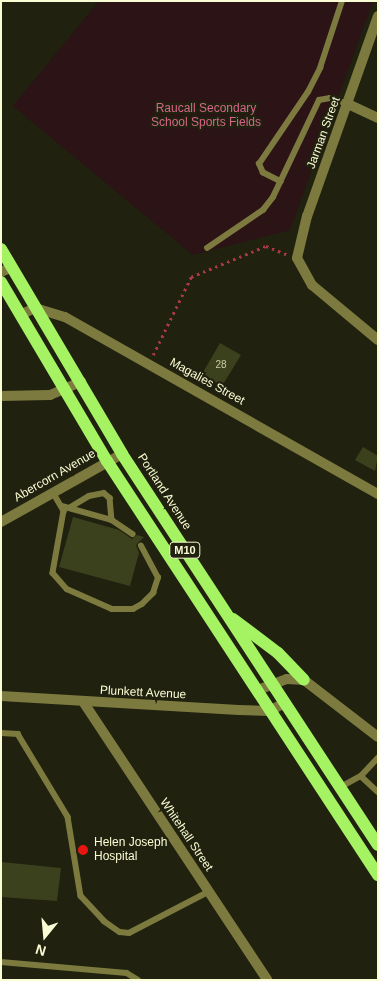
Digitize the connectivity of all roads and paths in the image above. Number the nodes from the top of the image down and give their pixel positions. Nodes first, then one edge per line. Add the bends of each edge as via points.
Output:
1 (342, 1) edge
2 (378, 16) edge
3 (348, 104) junction
4 (378, 118) edge
5 (281, 182) junction
6 (207, 248) dead end
7 (1, 249) edge
8 (297, 258) junction
9 (6, 269) edge
10 (1, 282) edge
11 (35, 308) junction
12 (20, 315) junction
13 (378, 340) edge
14 (148, 364) junction
15 (80, 382) junction
16 (66, 391) junction
17 (1, 396) edge
18 (122, 454) junction
19 (107, 461) junction
20 (53, 492) junction
21 (378, 494) edge
22 (66, 507) junction
23 (112, 520) junction
24 (1, 522) edge
25 (132, 534) dead end
26 (141, 546) dead end
27 (227, 615) junction
28 (304, 680) junction
29 (271, 683) junction
30 (258, 690) junction
31 (1, 696) edge
32 (84, 703) junction
33 (283, 704) junction
34 (269, 711) junction
35 (1, 733) edge
36 (378, 737) edge
37 (378, 758) edge
38 (361, 776) junction
39 (340, 788) junction
40 (378, 792) edge
41 (378, 845) edge
42 (378, 875) edge
43 (208, 892) junction
44 (1, 962) edge
45 (138, 980) edge
46 (267, 980) edge

1 - 5 lane via 316,76 258,164 263,173
2 - 3 street, Jarman Street
3 - 4 street
3 - 5 lane via 330,98 319,100
3 - 8 street, Jarman Street via 307,216
5 - 6 lane via 263,210
7 - 9 main road, Portland Avenue / M10
8 - 13 street via 312,285
8 - 14 path via 266,246 191,277
9 - 11 main road, Portland Avenue / M10
10 - 12 main road, M10
11 - 12 street
11 - 14 street, Magalies Street via 70,320
11 - 15 main road, Portland Avenue / M10
12 - 16 main road, M10
14 - 21 street, Magalies Street
15 - 16 street
15 - 18 main road, Portland Avenue / M10
16 - 17 street via 39,396
16 - 19 main road, M10
18 - 19 street, Abercorn Avenue
18 - 27 main road, Portland Avenue / M10
19 - 20 street, Abercorn Avenue
19 - 30 main road, M10
20 - 22 lane
20 - 24 street, Abercorn Avenue
22 - 23 lane
22 - 23 lane via 89,496 104,494 110,498
22 - 26 lane via 52,567 62,585 75,594 112,609 133,609 142,604 153,593 158,578
23 - 25 lane
27 - 28 main road via 278,653
27 - 29 main road, Portland Avenue / M10
28 - 29 street
28 - 36 street
29 - 30 street
29 - 33 main road, Portland Avenue / M10
30 - 34 main road, M10
31 - 32 street, Plunkett Avenue
32 - 34 street, Plunkett Avenue
32 - 43 street, Whitehall Street
33 - 34 street, Plunkett Avenue
33 - 39 main road, Portland Avenue / M10
34 - 42 main road, M10
35 - 43 lane via 18,734 68,816 81,896 104,921 120,932 135,932
37 - 38 lane
38 - 39 lane
38 - 40 lane
39 - 41 main road, Portland Avenue / M10
43 - 46 street, Whitehall Street
44 - 45 lane via 126,973

